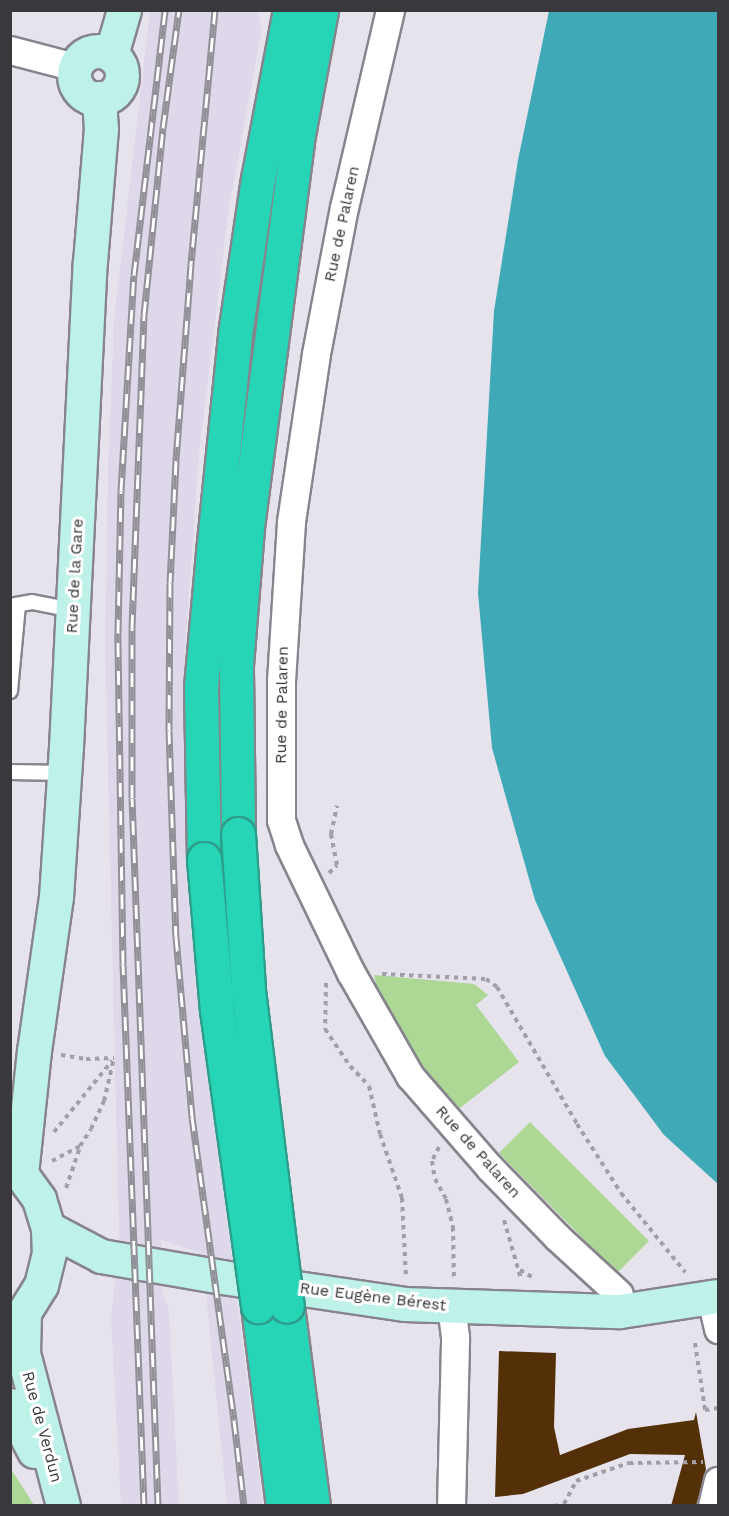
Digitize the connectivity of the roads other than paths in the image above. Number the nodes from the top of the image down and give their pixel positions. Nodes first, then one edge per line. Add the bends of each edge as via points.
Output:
1 (124, 10) edge
2 (290, 10) edge
3 (321, 10) edge
4 (390, 10) edge
5 (10, 50) edge
6 (111, 55) junction
7 (75, 67) junction
8 (99, 99) junction
9 (14, 605) edge
10 (73, 610) junction
11 (10, 691) edge
12 (10, 772) edge
13 (65, 773) junction
14 (45, 1053) junction
15 (10, 1099) edge
16 (20, 1175) edge
17 (48, 1228) junction
18 (101, 1256) junction
19 (619, 1294) dead end
20 (715, 1297) edge
21 (272, 1306) junction
22 (451, 1306) junction
23 (25, 1307) edge
24 (706, 1334) edge
25 (10, 1405) edge
26 (713, 1472) edge
27 (298, 1502) edge
28 (63, 1506) edge
29 (451, 1506) edge
30 (712, 1506) edge

1 - 6 main road
2 - 21 highway, bridge via 245,267 201,687 204,859 217,1010
3 - 21 highway, bridge via 297,140 247,527 236,664 238,834
4 - 19 street, Rue de Palaren via 344,207 316,354 291,522 281,681 281,820 338,975 410,1076 556,1237
5 - 7 street
6 - 7 main road via 90,52
6 - 8 main road via 120,63 119,85 109,96
7 - 8 main road via 78,90
8 - 10 main road, Rue de la Gare
9 - 10 lane via 32,602
9 - 11 lane
10 - 13 main road, Rue de la Gare
12 - 13 lane
13 - 14 main road, Rue de la Gare
14 - 15 main road, Rue de la Gare
14 - 16 main road, Rue de la Gare
16 - 17 main road, Rue de Verdun via 39,1199
17 - 18 main road, Rue Eugène Bérest
17 - 23 main road, Rue de Verdun via 49,1253
18 - 22 main road, Rue Eugène Bérest via 404,1304
18 - 23 main road, Rue Eugène Bérest via 72,1264
20 - 22 main road, Rue Eugène Bérest via 620,1311 533,1295
20 - 24 street
21 - 27 highway
22 - 29 street via 455,1337
23 - 28 main road, Rue de Verdun via 22,1353
25 - 28 main road, Rue de Verdun
26 - 30 street

